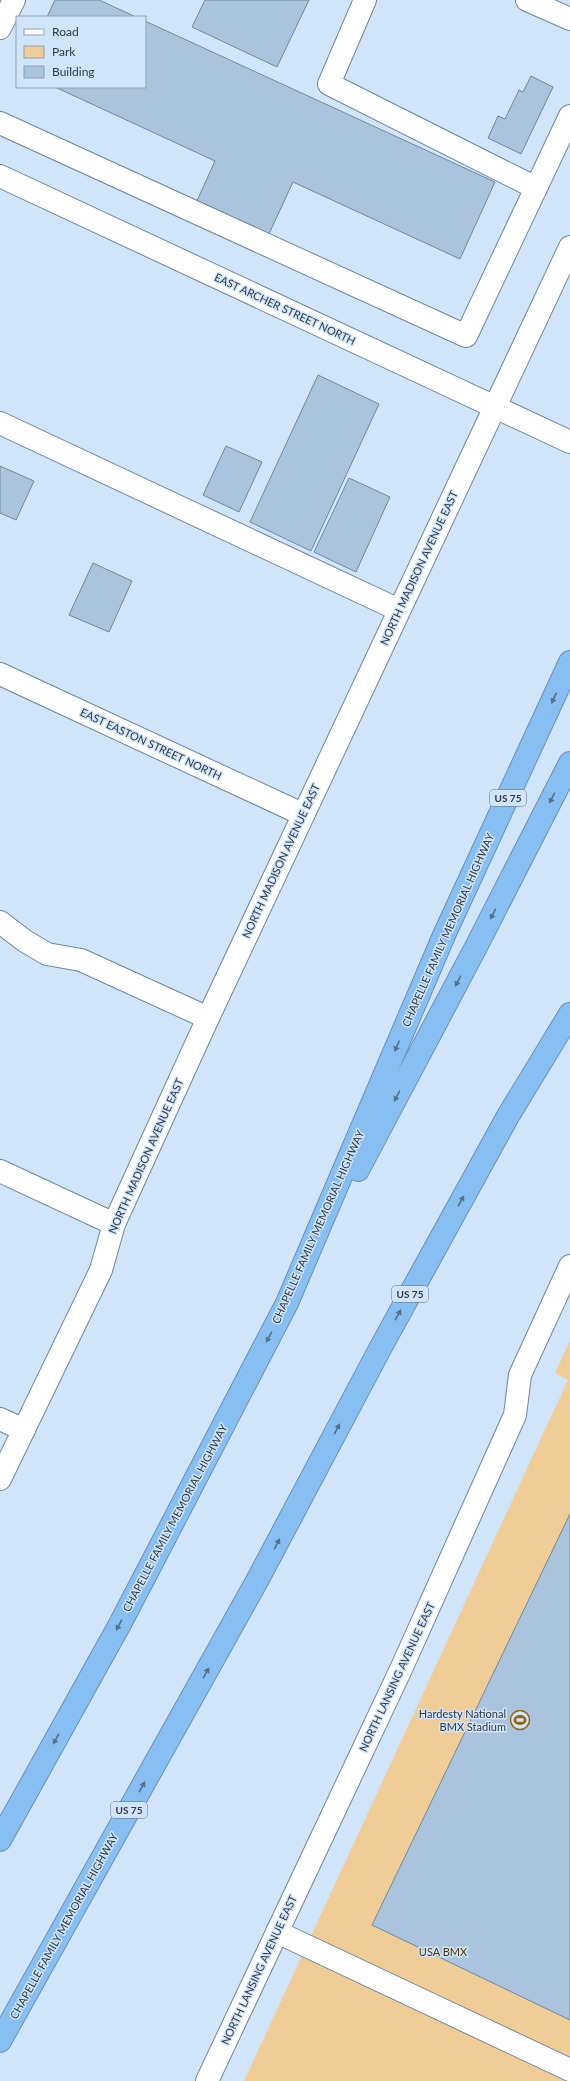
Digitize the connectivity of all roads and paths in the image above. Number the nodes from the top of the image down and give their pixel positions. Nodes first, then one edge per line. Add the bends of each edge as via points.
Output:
1 (14, 0) edge
2 (365, 0) edge
3 (527, 0) edge
4 (570, 19) edge
5 (0, 28) edge
6 (570, 116) edge
7 (0, 123) edge
8 (0, 176) edge
9 (536, 188) junction
10 (570, 247) edge
11 (495, 408) junction
12 (0, 423) edge
13 (562, 438) edge
14 (399, 610) junction
15 (570, 662) edge
16 (0, 674) edge
17 (570, 763) edge
18 (302, 814) junction
19 (0, 922) edge
20 (570, 1014) edge
21 (208, 1018) junction
22 (0, 1170) edge
23 (114, 1224) junction
24 (570, 1266) edge
25 (287, 1303) junction
26 (0, 1419) edge
27 (24, 1430) junction
28 (0, 1479) edge
29 (0, 1840) edge
30 (277, 1932) junction
31 (0, 2040) edge
32 (570, 2070) edge
33 (206, 2081) edge

1 - 5 street
2 - 9 street via 329,84
3 - 4 street
6 - 9 street
7 - 9 street via 466,336
8 - 11 street, EAST ARCHER STREET NORTH
10 - 11 street, NORTH MADISON AVENUE EAST
11 - 13 street, EAST ARCHER STREET NORTH
11 - 14 street, NORTH MADISON AVENUE EAST
12 - 14 street
14 - 18 street, NORTH MADISON AVENUE EAST
15 -> 25 highway, CHAPELLE FAMILY MEMORIAL HIGHWAY / US 75 via 445,933
16 - 18 street, EAST EASTON STREET NORTH
17 -> 25 highway via 476,947
18 - 21 street, NORTH MADISON AVENUE EAST
19 - 21 street via 47,954 81,960
31 -> 20 highway, CHAPELLE FAMILY MEMORIAL HIGHWAY / US 75 via 258,1579 382,1345 508,1116
21 - 23 street, NORTH MADISON AVENUE EAST
22 - 23 street
23 - 27 street, NORTH MADISON AVENUE EAST via 101,1270
24 - 30 street, NORTH LANSING AVENUE EAST via 520,1375 515,1415 402,1667
25 -> 29 highway, CHAPELLE FAMILY MEMORIAL HIGHWAY / US 75 via 120,1624
26 - 27 street
27 - 28 street, NORTH MADISON AVENUE EAST
30 - 32 street
30 - 33 street, NORTH LANSING AVENUE EAST

